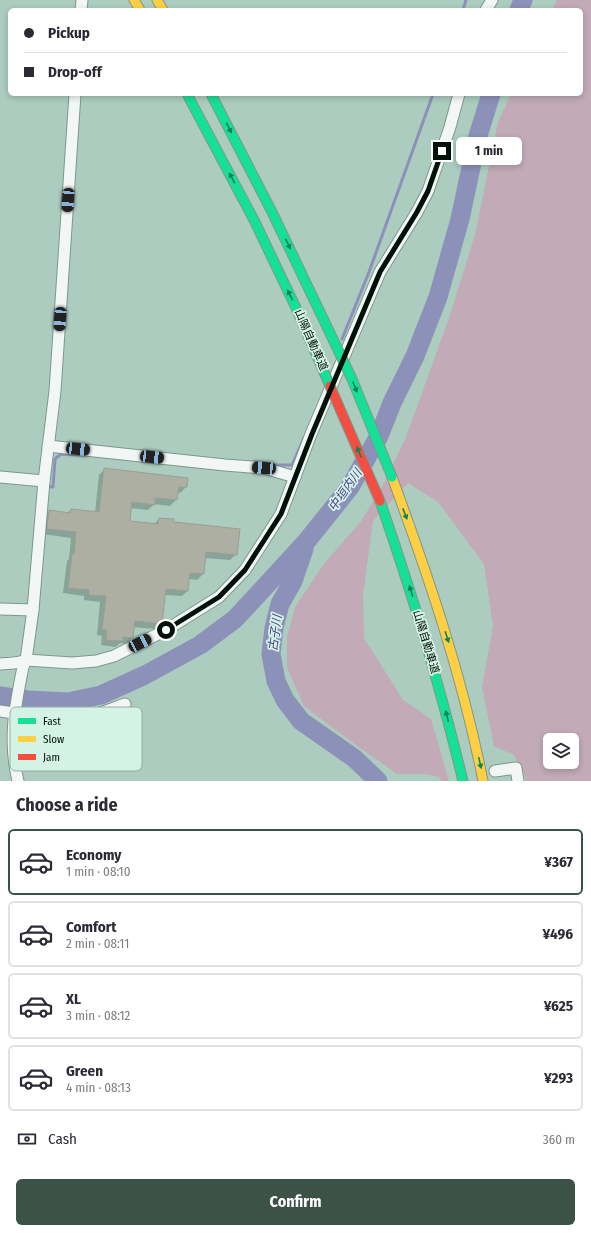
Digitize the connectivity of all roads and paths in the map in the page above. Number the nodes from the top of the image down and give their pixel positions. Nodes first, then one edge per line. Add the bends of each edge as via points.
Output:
1 (76, 96) edge
2 (188, 96) edge
3 (212, 96) edge
4 (458, 96) edge
5 (48, 446) junction
6 (0, 477) edge
7 (295, 477) junction
8 (44, 481) junction
9 (0, 609) edge
10 (33, 610) junction
11 (25, 663) junction
12 (0, 664) edge
13 (125, 704) dead end
14 (16, 707) edge
15 (116, 707) edge
16 (16, 771) edge
17 (496, 771) dead end
18 (18, 781) edge
19 (463, 781) edge
20 (483, 781) edge
21 (518, 781) edge

1 - 5 street via 55,391
19 -> 2 highway, 山陽自動車道, bridge via 432,659 380,500 297,310 255,222
3 -> 20 highway, 山陽自動車道, bridge via 316,302 352,379 392,477 421,555 452,653
4 - 7 street via 428,191 380,272
5 - 7 street via 264,468
5 - 8 street
6 - 8 street
7 - 11 street via 281,514 268,535 245,570 219,597 166,630 114,656 72,663
8 - 10 street
9 - 10 street
10 - 11 street
11 - 12 street
11 - 14 street
13 - 15 street
16 - 18 street
17 - 21 street via 516,768

